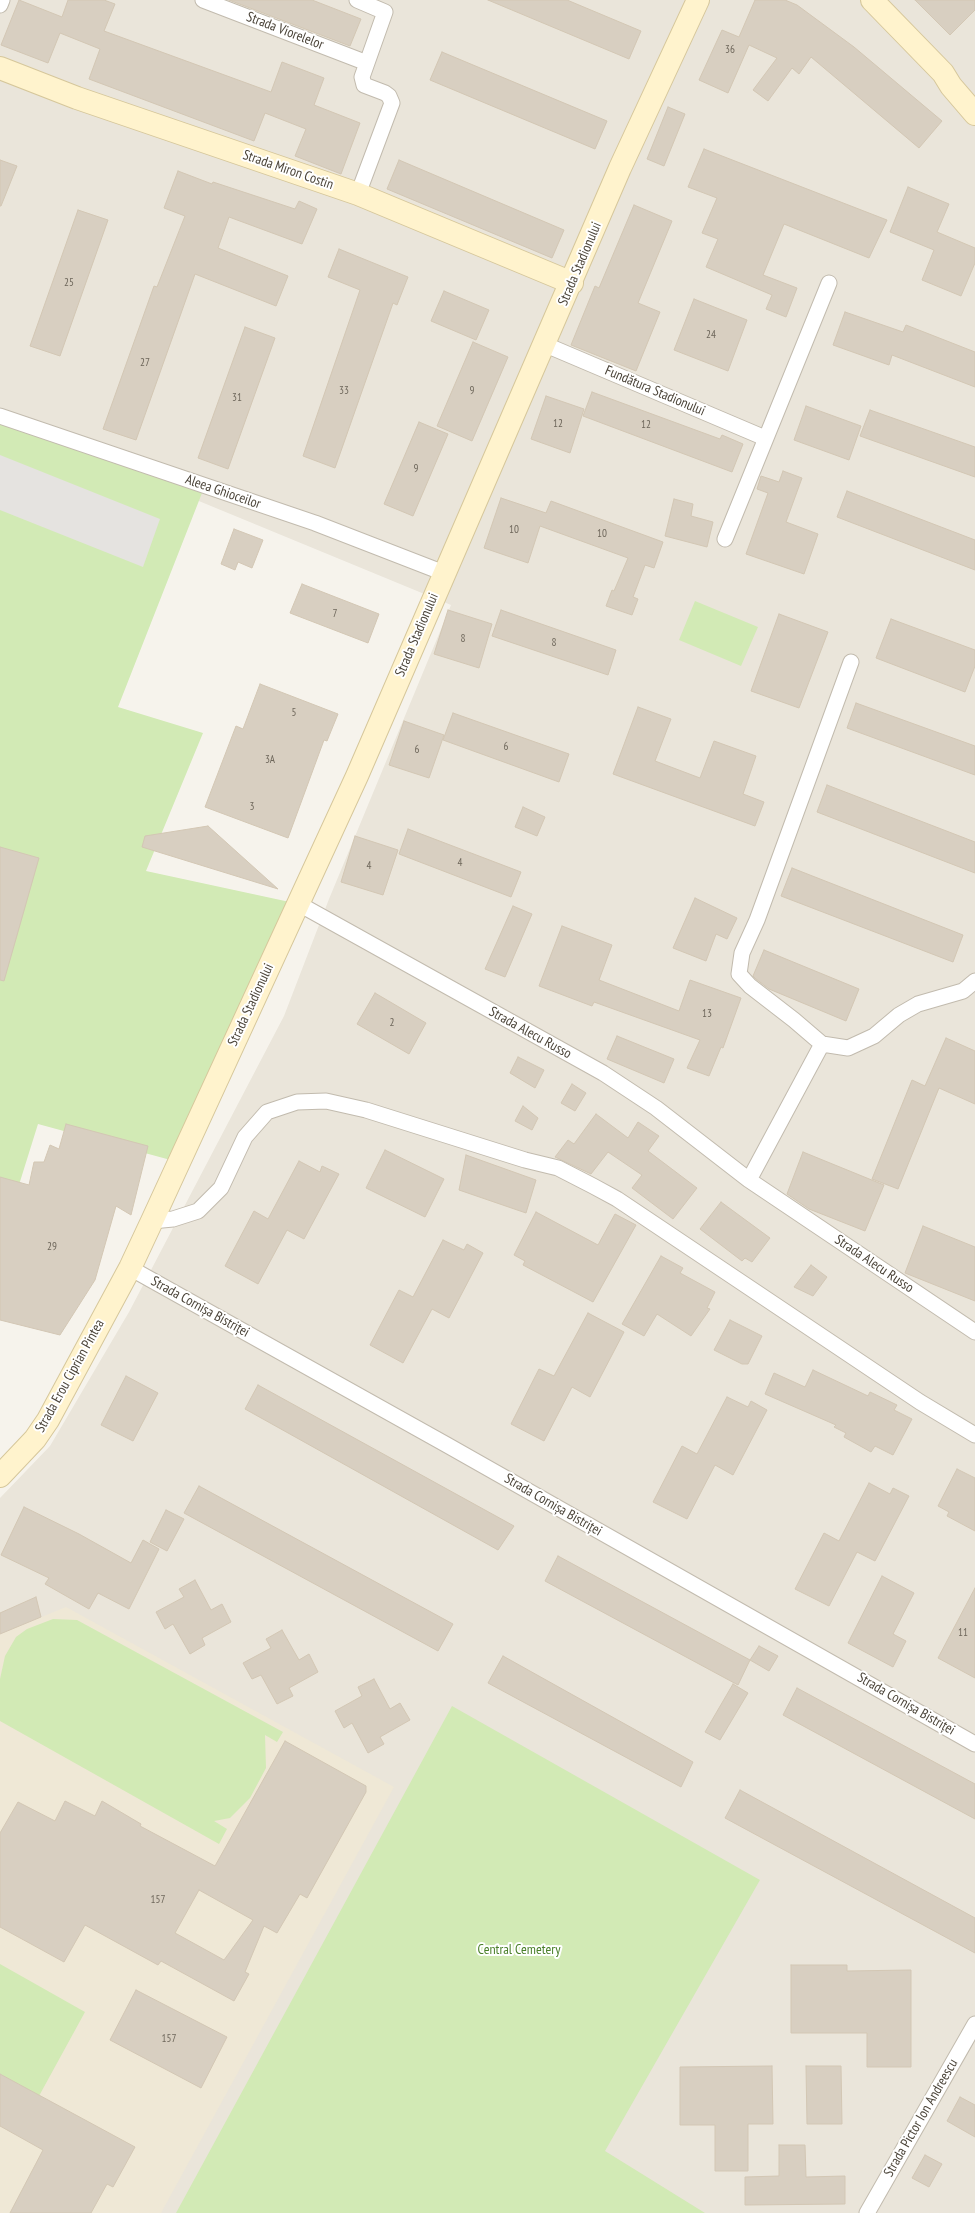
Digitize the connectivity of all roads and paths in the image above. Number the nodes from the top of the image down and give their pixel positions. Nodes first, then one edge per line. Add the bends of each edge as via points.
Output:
1 (2, 0) edge
2 (203, 0) edge
3 (357, 0) edge
4 (698, 0) edge
5 (872, 0) edge
6 (0, 5) edge
7 (367, 63) junction
8 (0, 68) edge
9 (943, 73) junction
10 (975, 90) edge
11 (975, 114) edge
12 (358, 194) junction
13 (829, 282) dead end
14 (572, 283) junction
15 (546, 345) junction
16 (0, 416) edge
17 (765, 438) junction
18 (725, 539) dead end
19 (444, 573) junction
20 (852, 662) dead end
21 (299, 904) junction
22 (975, 981) edge
23 (822, 1044) junction
24 (749, 1180) junction
25 (152, 1221) junction
26 (130, 1268) junction
27 (975, 1332) edge
28 (975, 1435) edge
29 (0, 1476) edge
30 (975, 1744) edge
31 (975, 2024) edge
32 (867, 2213) edge

1 - 6 street
2 - 7 street, Strada Viorelelor
3 - 7 street via 385,12
4 - 14 street, Strada Stadionului via 620,168
5 - 9 street
7 - 12 street via 362,77 364,86 385,93 392,103
8 - 12 street, Strada Miron Costin via 77,98
9 - 10 street via 962,80
9 - 11 street
12 - 14 street, Strada Miron Costin
13 - 17 street
14 - 15 street, Strada Stadionului
15 - 17 street, Fundătura Stadionului
15 - 19 street, Strada Stadionului
16 - 19 street, Aleea Ghioceilor via 315,523
17 - 18 street
19 - 21 street, Strada Stadionului
20 - 23 street via 742,953 738,974
21 - 24 street, Strada Alecu Russo via 603,1073 656,1108
21 - 25 street, Strada Stadionului
22 - 23 street via 963,991 918,1004 874,1036 848,1048
23 - 24 street
24 - 27 street, Strada Alecu Russo
25 - 26 street, Strada Stadionului
25 - 28 street via 173,1219 198,1211 221,1188 245,1137 267,1112 297,1102 326,1101 366,1110 558,1168 593,1186
26 - 29 street, Strada Erou Ciprian Pintea via 48,1420
26 - 30 street, Strada Cornișa Bistriței
31 - 32 street, Strada Pictor Ion Andreescu

